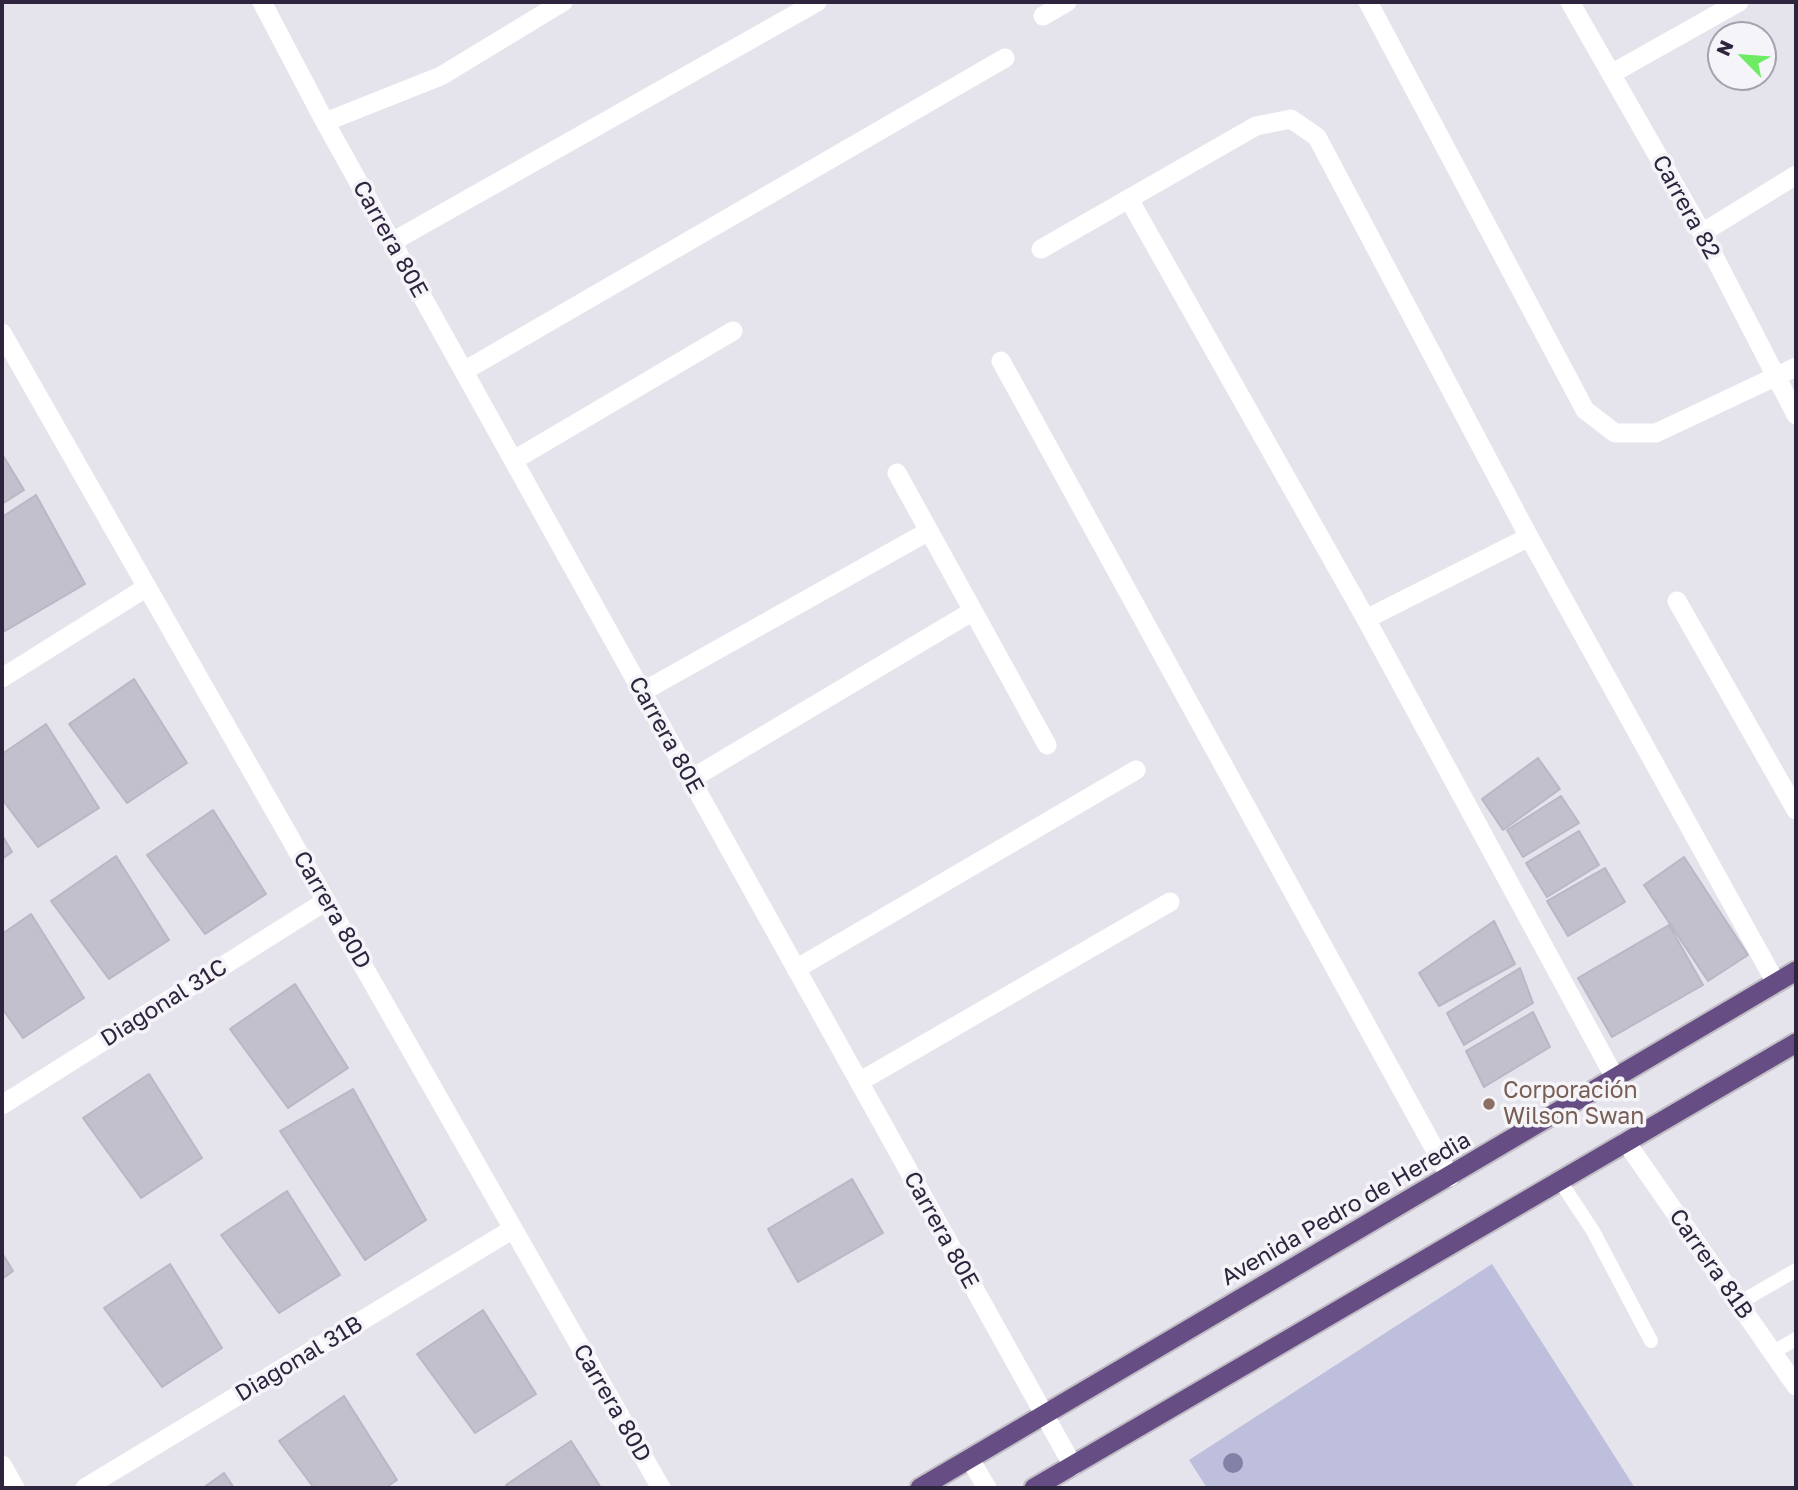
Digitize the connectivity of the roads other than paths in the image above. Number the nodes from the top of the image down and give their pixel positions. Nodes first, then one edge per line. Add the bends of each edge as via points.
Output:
1 (262, 2) edge
2 (564, 2) edge
3 (817, 2) edge
4 (1067, 2) edge
5 (1368, 2) edge
6 (1570, 2) edge
7 (1739, 2) edge
8 (1043, 16) dead end
9 (1005, 58) dead end
10 (1611, 74) junction
11 (325, 122) junction
12 (1796, 175) edge
13 (1129, 201) junction
14 (1702, 233) junction
15 (392, 242) junction
16 (1041, 249) dead end
17 (733, 331) dead end
18 (2, 332) edge
19 (7, 355) edge
20 (1001, 361) dead end
21 (1796, 367) edge
22 (464, 371) junction
23 (1776, 377) junction
24 (1796, 415) edge
25 (514, 460) junction
26 (897, 473) dead end
27 (929, 531) junction
28 (1529, 537) junction
29 (147, 587) junction
30 (1677, 601) dead end
31 (973, 611) junction
32 (1366, 619) junction
33 (2, 678) edge
34 (642, 692) junction
35 (1047, 745) dead end
36 (1136, 770) dead end
37 (691, 779) junction
38 (1796, 810) edge
39 (326, 901) junction
40 (1170, 902) dead end
41 (796, 969) junction
42 (1796, 971) edge
43 (1776, 983) junction
44 (1796, 1043) edge
45 (1615, 1078) junction
46 (859, 1082) junction
47 (2, 1105) edge
48 (1626, 1142) junction
49 (1450, 1177) junction
50 (1560, 1181) junction
51 (513, 1229) junction
52 (1796, 1270) edge
53 (1739, 1303) junction
54 (1796, 1339) edge
55 (1651, 1341) dead end
56 (1773, 1352) junction
57 (1796, 1386) edge
58 (1043, 1414) junction
59 (970, 1459) junction
60 (2, 1465) edge
61 (1073, 1466) junction
62 (15, 1488) edge
63 (85, 1488) edge
64 (661, 1488) edge
65 (920, 1488) edge
66 (987, 1488) edge
67 (1034, 1488) edge

1 - 11 street, Carrera 80E
2 - 11 street via 441,76
3 - 15 street
4 - 8 street
5 - 23 street via 1584,410 1615,433 1656,433
6 - 10 street, Carrera 82
7 - 10 street
9 - 22 street
10 - 14 street, Carrera 82
11 - 15 street, Carrera 80E
12 - 14 street
13 - 16 street
13 - 28 street via 1256,126 1291,119 1317,137
13 - 32 street
14 - 23 street, Carrera 82
15 - 22 street, Carrera 80E
17 - 25 street
18 - 19 street, Carrera 80D
19 - 29 street, Carrera 80D
20 - 49 street
21 - 23 street
22 - 25 street, Carrera 80E
23 - 24 street, Carrera 82
25 - 34 street, Carrera 80E
26 - 27 street
27 - 31 street
27 - 34 street
28 - 32 street
28 - 43 street
29 - 33 street
29 - 39 street, Carrera 80D
30 - 38 street
31 - 35 street
31 - 37 street
32 - 45 street
34 - 37 street, Carrera 80E
36 - 41 street
37 - 41 street, Carrera 80E
39 - 47 street, Diagonal 31C
39 - 51 street, Carrera 80D
40 - 46 street
41 - 46 street, Carrera 80E
42 - 43 highway, Avenida Pedro de Heredia
43 - 45 highway, Avenida Pedro de Heredia
44 - 48 highway
45 - 49 highway, Avenida Pedro de Heredia
46 - 58 street, Carrera 80E
48 - 50 highway
48 - 53 street, Carrera 81B
49 - 58 highway, Avenida Pedro de Heredia
50 - 55 lane via 1593,1231
50 - 61 highway
51 - 63 street, Diagonal 31B
51 - 64 street, Carrera 80D
52 - 53 lane
53 - 56 street, Carrera 81B
54 - 56 lane
56 - 57 street, Carrera 81B
58 - 59 highway, Avenida Pedro de Heredia
58 - 61 street, Carrera 80E
59 - 65 highway, Avenida Pedro de Heredia
59 - 66 street
60 - 62 street
61 - 67 highway

